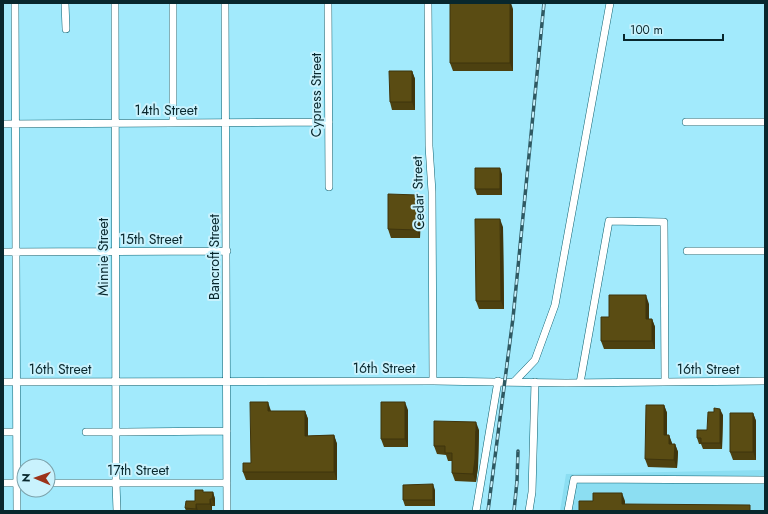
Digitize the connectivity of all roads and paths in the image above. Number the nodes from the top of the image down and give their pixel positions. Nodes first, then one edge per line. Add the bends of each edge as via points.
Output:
1 (15, 3) edge
2 (65, 3) edge
3 (115, 3) edge
4 (173, 3) edge
5 (225, 3) edge
6 (328, 3) edge
7 (428, 3) edge
8 (610, 3) edge
9 (66, 29) dead end
10 (329, 122) junction
11 (686, 122) dead end
12 (765, 122) edge
13 (173, 123) junction
14 (226, 123) junction
15 (3, 124) edge
16 (15, 124) junction
17 (116, 124) junction
18 (329, 187) dead end
19 (227, 251) junction
20 (686, 251) dead end
21 (765, 251) edge
22 (3, 252) edge
23 (16, 252) junction
24 (115, 252) junction
25 (433, 381) junction
26 (498, 381) junction
27 (765, 381) edge
28 (3, 382) edge
29 (16, 382) junction
30 (116, 382) junction
31 (227, 382) junction
32 (514, 382) junction
33 (536, 382) junction
34 (580, 382) junction
35 (665, 382) junction
36 (227, 431) junction
37 (3, 432) edge
38 (16, 432) junction
39 (86, 432) dead end
40 (116, 432) junction
41 (18, 458) edge
42 (765, 480) edge
43 (3, 483) edge
44 (16, 483) edge
45 (56, 483) edge
46 (116, 483) junction
47 (227, 483) junction
48 (18, 498) edge
49 (17, 511) edge
50 (117, 511) edge
51 (227, 511) edge
52 (476, 511) edge
53 (529, 511) edge
54 (568, 511) edge

1 - 16 street
2 - 9 street
3 - 17 street, Minnie Street
4 - 13 street
5 - 14 street, Bancroft Street
6 - 10 street, Cypress Street
7 - 25 street, Cedar Street
8 - 32 street via 555,305 535,360
10 - 14 street, 14th Street
10 - 18 street, Cypress Street
11 - 12 street
13 - 14 street, 14th Street
13 - 17 street, 14th Street
14 - 19 street, Bancroft Street
15 - 16 street, 14th Street
16 - 17 street, 14th Street
16 - 23 street
17 - 24 street, Minnie Street
19 - 24 street, 15th Street
19 - 31 street, Bancroft Street
20 - 21 street
22 - 23 street, 15th Street
23 - 24 street, 15th Street
23 - 29 street
24 - 30 street, Minnie Street
25 - 26 street, 16th Street
25 - 31 street, 16th Street
26 - 32 street, 16th Street
26 - 52 street
27 - 35 street, 16th Street
28 - 29 street, 16th Street
29 - 30 street, 16th Street
29 - 38 street
30 - 31 street, 16th Street
30 - 40 street, Minnie Street
31 - 36 street, Bancroft Street
32 - 33 street, 16th Street
33 - 34 street, 16th Street
33 - 53 street
34 - 35 street, 16th Street
34 - 35 street via 609,221 664,222
36 - 40 street
36 - 47 street, Bancroft Street
37 - 38 street
38 - 41 street
39 - 40 street
40 - 46 street, Minnie Street
42 - 54 street via 574,479
43 - 44 street
45 - 46 street, 17th Street
46 - 47 street, 17th Street
46 - 50 street, Minnie Street
47 - 51 street, Bancroft Street
48 - 49 street

